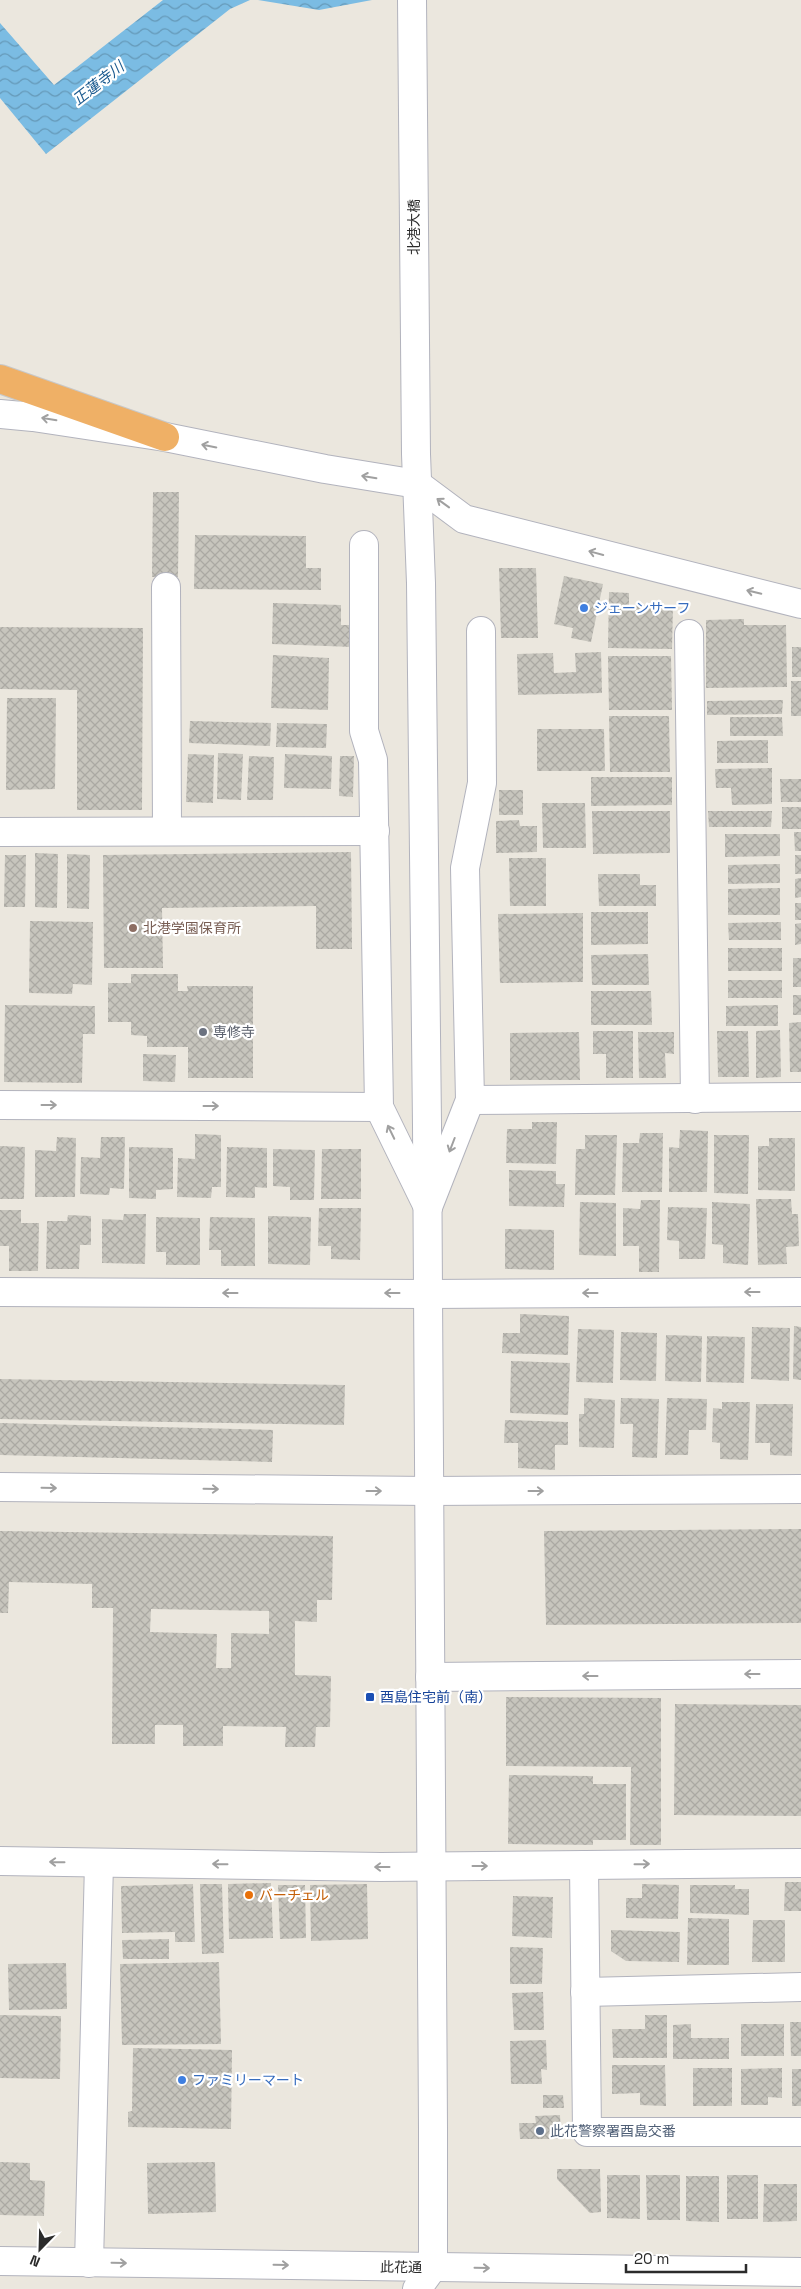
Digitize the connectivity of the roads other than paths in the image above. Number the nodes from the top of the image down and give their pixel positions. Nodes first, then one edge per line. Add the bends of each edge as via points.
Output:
1 (412, 0) edge
2 (0, 379) edge
3 (0, 414) edge
4 (165, 437) junction
5 (417, 484) junction
6 (364, 545) dead end
7 (166, 587) dead end
8 (801, 604) edge
9 (481, 631) dead end
10 (690, 634) dead end
11 (167, 831) junction
12 (375, 831) junction
13 (0, 832) edge
14 (801, 1097) edge
15 (695, 1099) junction
16 (470, 1100) junction
17 (0, 1104) edge
18 (379, 1107) junction
19 (428, 1207) junction
20 (0, 1292) edge
21 (801, 1292) edge
22 (428, 1294) junction
23 (0, 1487) edge
24 (801, 1489) edge
25 (429, 1491) junction
26 (801, 1674) edge
27 (430, 1677) junction
28 (0, 1861) edge
29 (99, 1863) junction
30 (801, 1863) edge
31 (584, 1865) junction
32 (431, 1867) junction
33 (801, 1987) edge
34 (585, 1992) junction
35 (801, 2132) edge
36 (0, 2261) edge
37 (89, 2262) junction
38 (433, 2267) junction
39 (801, 2272) edge
40 (417, 2289) edge

1 - 5 street, 北港大橋
2 - 4 highway
4 -> 3 street
5 -> 4 street
8 -> 5 street via 464,518
5 - 19 street, 北港大橋
6 - 12 street via 364,730 373,760
7 - 11 street
9 - 16 street via 482,783 465,868
10 - 15 street
11 - 12 street
11 - 13 street
12 - 18 street
14 - 15 street
15 - 16 street
16 -> 19 street
17 -> 18 street
19 -> 18 street
19 - 22 street, 北港大橋
22 -> 20 street
21 -> 22 street
22 - 25 street, 北港大橋
23 -> 25 street
25 -> 24 street
25 - 27 street, 北港大橋
26 -> 27 street
27 - 32 street, 北港大橋
29 -> 28 street
32 -> 29 street
29 - 37 street
31 -> 30 street
32 -> 31 street
31 - 34 street
32 - 38 street, 北港大橋
33 - 34 street
34 - 35 street via 587,2132
36 - 37 street, 此花通
37 -> 38 street, 此花通
38 -> 39 street, 此花通
38 - 40 street

